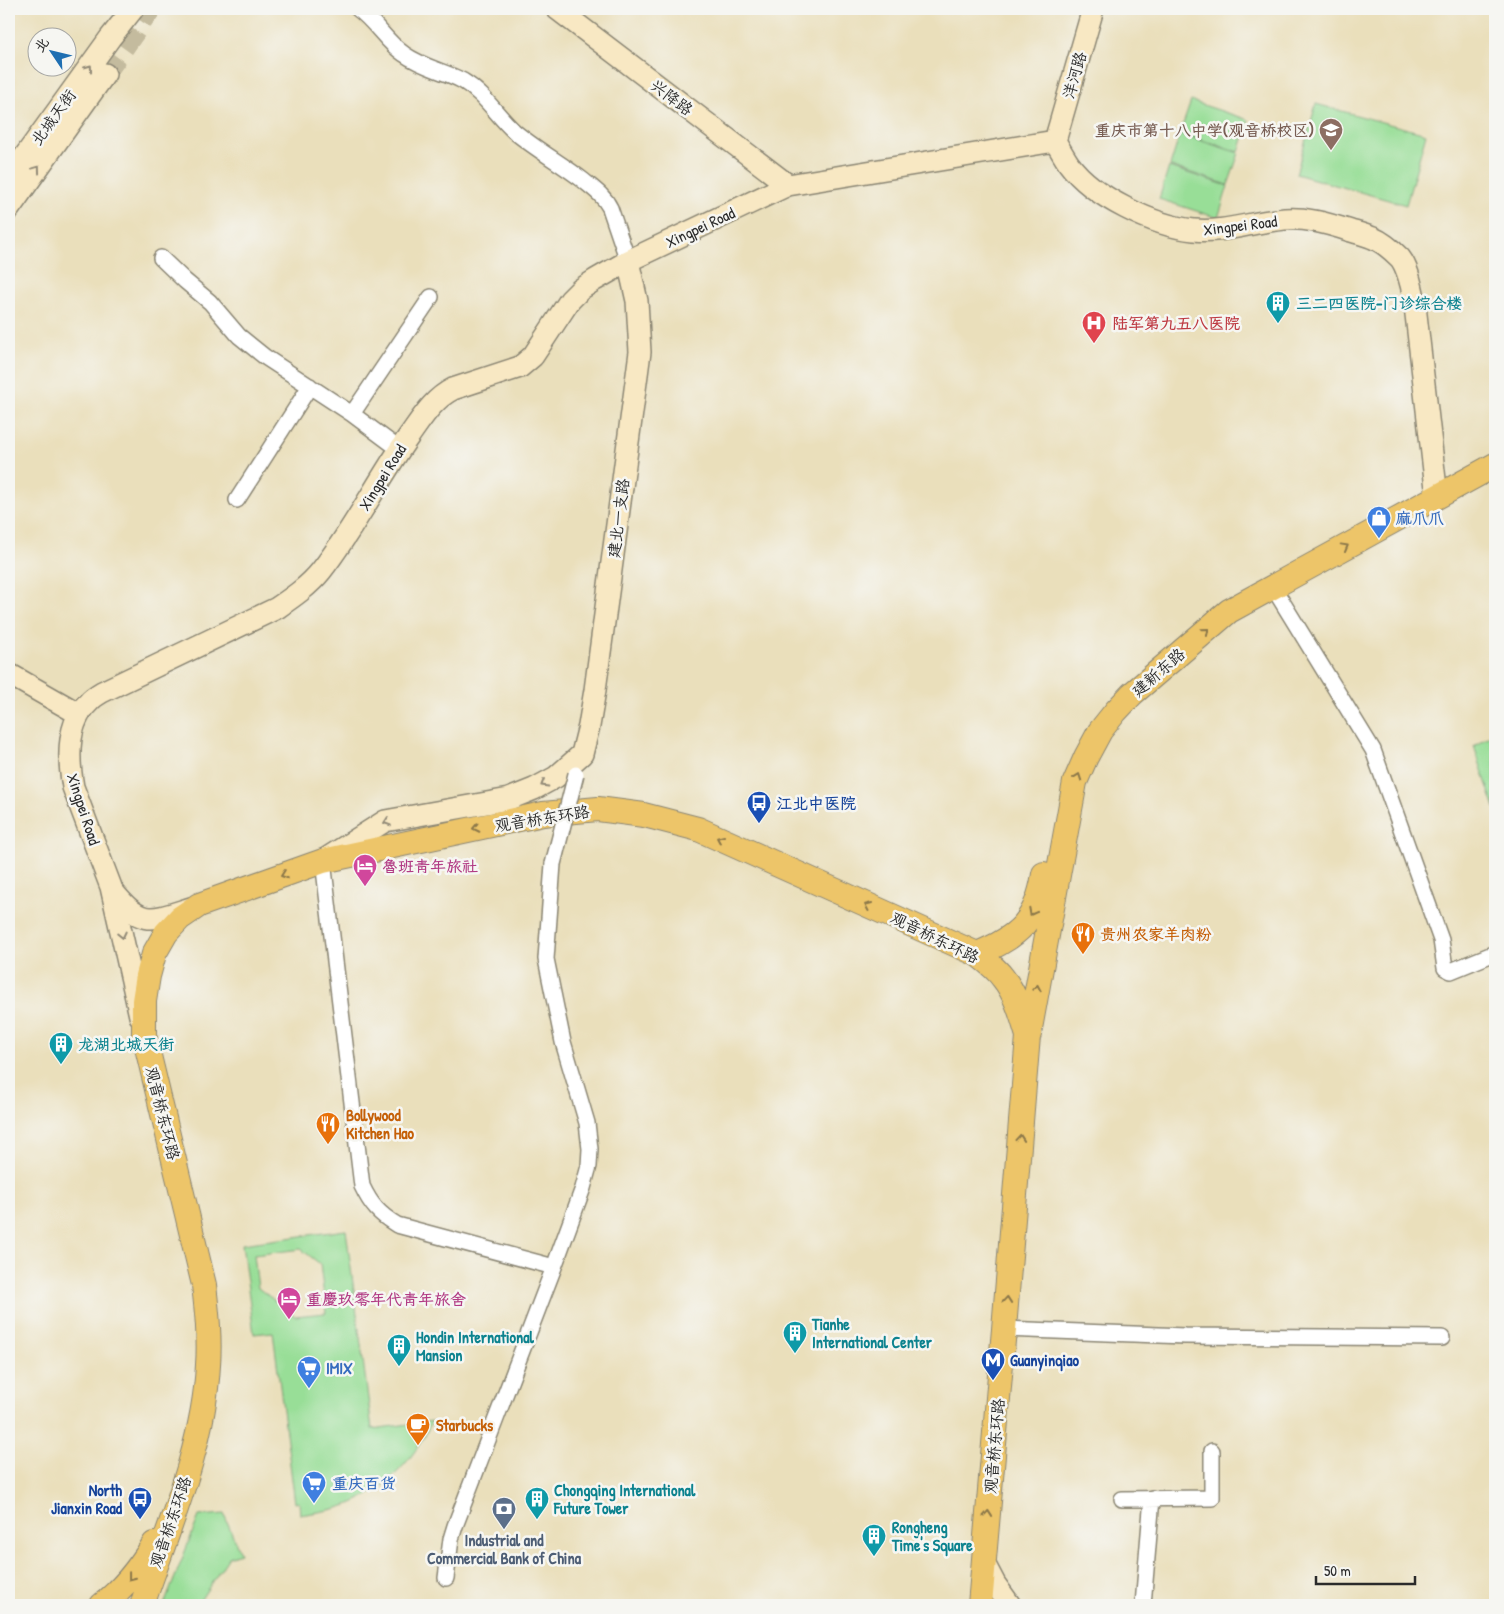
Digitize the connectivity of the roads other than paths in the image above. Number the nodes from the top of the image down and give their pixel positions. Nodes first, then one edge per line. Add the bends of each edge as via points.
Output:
1 (133, 9) edge
2 (358, 9) edge
3 (556, 9) edge
4 (1093, 9) edge
5 (105, 74) tunnel mouth
6 (1055, 141) junction
7 (9, 178) edge
8 (788, 185) junction
9 (9, 209) edge
10 (161, 258) dead end
11 (628, 261) junction
12 (431, 297) dead end
13 (310, 386) junction
14 (352, 414) junction
15 (1495, 446) edge
16 (399, 449) junction
17 (1495, 465) edge
18 (1436, 488) junction
19 (237, 500) dead end
20 (1273, 587) junction
21 (9, 674) edge
22 (79, 714) junction
23 (579, 764) junction
24 (323, 861) junction
25 (111, 887) junction
26 (199, 905) junction
27 (1495, 953) edge
28 (977, 954) junction
29 (144, 1035) junction
30 (1028, 1036) junction
31 (554, 1266) junction
32 (1004, 1329) junction
33 (1442, 1338) dead end
34 (1212, 1451) dead end
35 (1122, 1498) dead end
36 (1152, 1498) junction
37 (176, 1506) junction
38 (984, 1563) junction
39 (446, 1578) dead end
40 (102, 1605) edge
41 (142, 1605) edge
42 (980, 1605) edge
43 (1010, 1605) edge
44 (1143, 1605) edge

7 -> 1 street, 北城天街
2 - 11 street via 403,54 463,81 478,92 513,130 606,200
3 - 8 street, 兴降路
4 - 6 street, 洋河路
9 -> 5 street
6 - 8 street, Xingpei Road
6 - 18 street, Xingpei Road via 1070,165 1088,183 1111,200 1168,226 1195,230 1223,229 1299,218 1373,238 1389,248 1401,260 1414,297
8 - 11 street, Xingpei Road
10 - 13 street via 210,302 238,336
11 - 16 street, Xingpei Road via 576,295 526,363 453,389 437,399
11 - 23 street, 建北一支路 via 637,301 640,352 595,690
12 - 14 street
13 - 14 street
13 - 19 street
14 - 16 street
15 - 18 main road, 建新东路
16 - 22 street, Xingpei Road via 333,555 301,591 277,608 102,692
17 - 18 main road, 建新东路
20 -> 18 main road, 建新东路
18 -> 28 main road, 建新东路 via 1220,597 1120,683 1086,724 1060,776 1043,880 1030,917 1010,938
20 - 27 street via 1373,750 1441,940 1445,968 1451,971
30 -> 20 main road, 建新东路 via 1075,782 1100,730 1132,694 1230,611
21 - 22 street
22 - 25 street, Xingpei Road via 71,739 70,773
23 -> 24 street via 509,799 385,821
23 - 31 street, bridge via 553,864 546,959 563,1042 587,1123 590,1149 583,1188
24 -> 26 main road, 观音桥东环路
28 -> 24 main road, 观音桥东环路 via 698,829 644,815 598,809 543,814
24 - 31 street via 362,1186 369,1200 377,1211 397,1225
25 - 26 street via 132,912 143,917 153,919
25 -> 29 street
26 - 29 main road, 观音桥东环路 via 166,933 154,954 144,1001
28 - 30 main road, 观音桥东环路 via 1004,978 1017,1002
29 - 37 main road, 观音桥东环路 via 204,1285 208,1324 204,1407
32 -> 30 main road, 观音桥东环路
31 - 39 street via 455,1526
32 - 33 street via 1185,1336
38 -> 32 main road, 观音桥东环路
34 - 36 street via 1212,1498
35 - 36 street
36 - 44 street
37 -> 40 main road via 130,1580
37 - 41 main road, 观音桥东环路
38 - 42 main road, 观音桥东环路
38 - 43 street

